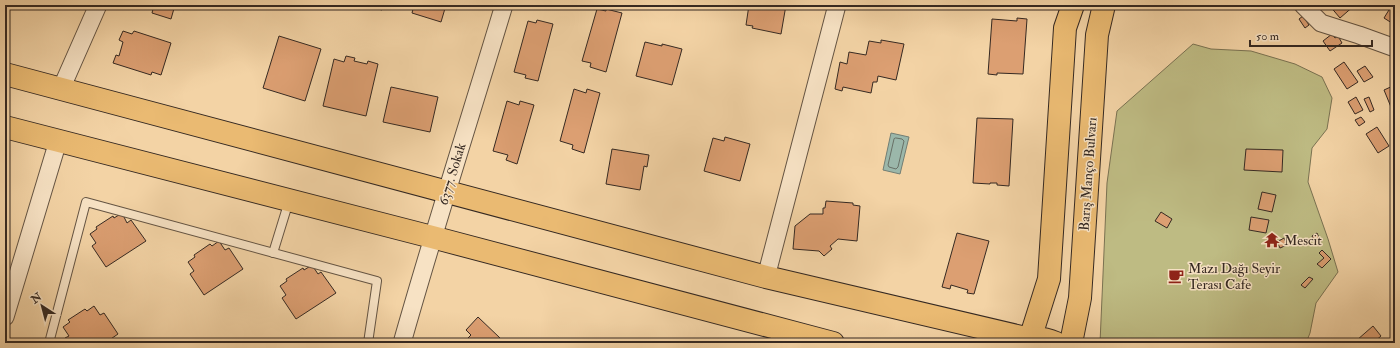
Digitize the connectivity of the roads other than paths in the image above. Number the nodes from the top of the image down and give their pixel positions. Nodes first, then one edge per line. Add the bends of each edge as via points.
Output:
1 (98, 5) edge
2 (504, 5) edge
3 (837, 5) edge
4 (1072, 5) edge
5 (1104, 5) edge
6 (1303, 5) edge
7 (1395, 48) edge
8 (5, 74) edge
9 (61, 89) junction
10 (5, 127) edge
11 (58, 141) junction
12 (447, 192) junction
13 (289, 200) junction
14 (432, 237) junction
15 (273, 253) junction
16 (766, 277) junction
17 (5, 318) edge
18 (1025, 341) edge
19 (49, 343) edge
20 (368, 343) edge
21 (402, 343) edge
22 (834, 343) edge
23 (1056, 343) edge
24 (1071, 343) edge

1 - 9 street
2 - 12 street, 6377. Sokak
3 - 16 street
4 - 18 main road via 1065,28 1049,279
5 - 24 main road, Barış Manço Bulvarı via 1097,35 1080,298
6 - 7 street via 1321,23
8 - 9 main road
9 - 12 main road
10 - 11 main road
11 - 13 main road
11 - 17 street
12 - 14 street, 6377. Sokak
12 - 16 main road
13 - 14 main road
13 - 15 lane
14 - 21 street, 6377. Sokak
14 - 22 main road
15 - 19 lane via 86,202
15 - 20 lane via 377,281
16 - 18 main road
18 - 23 main road via 1040,338

